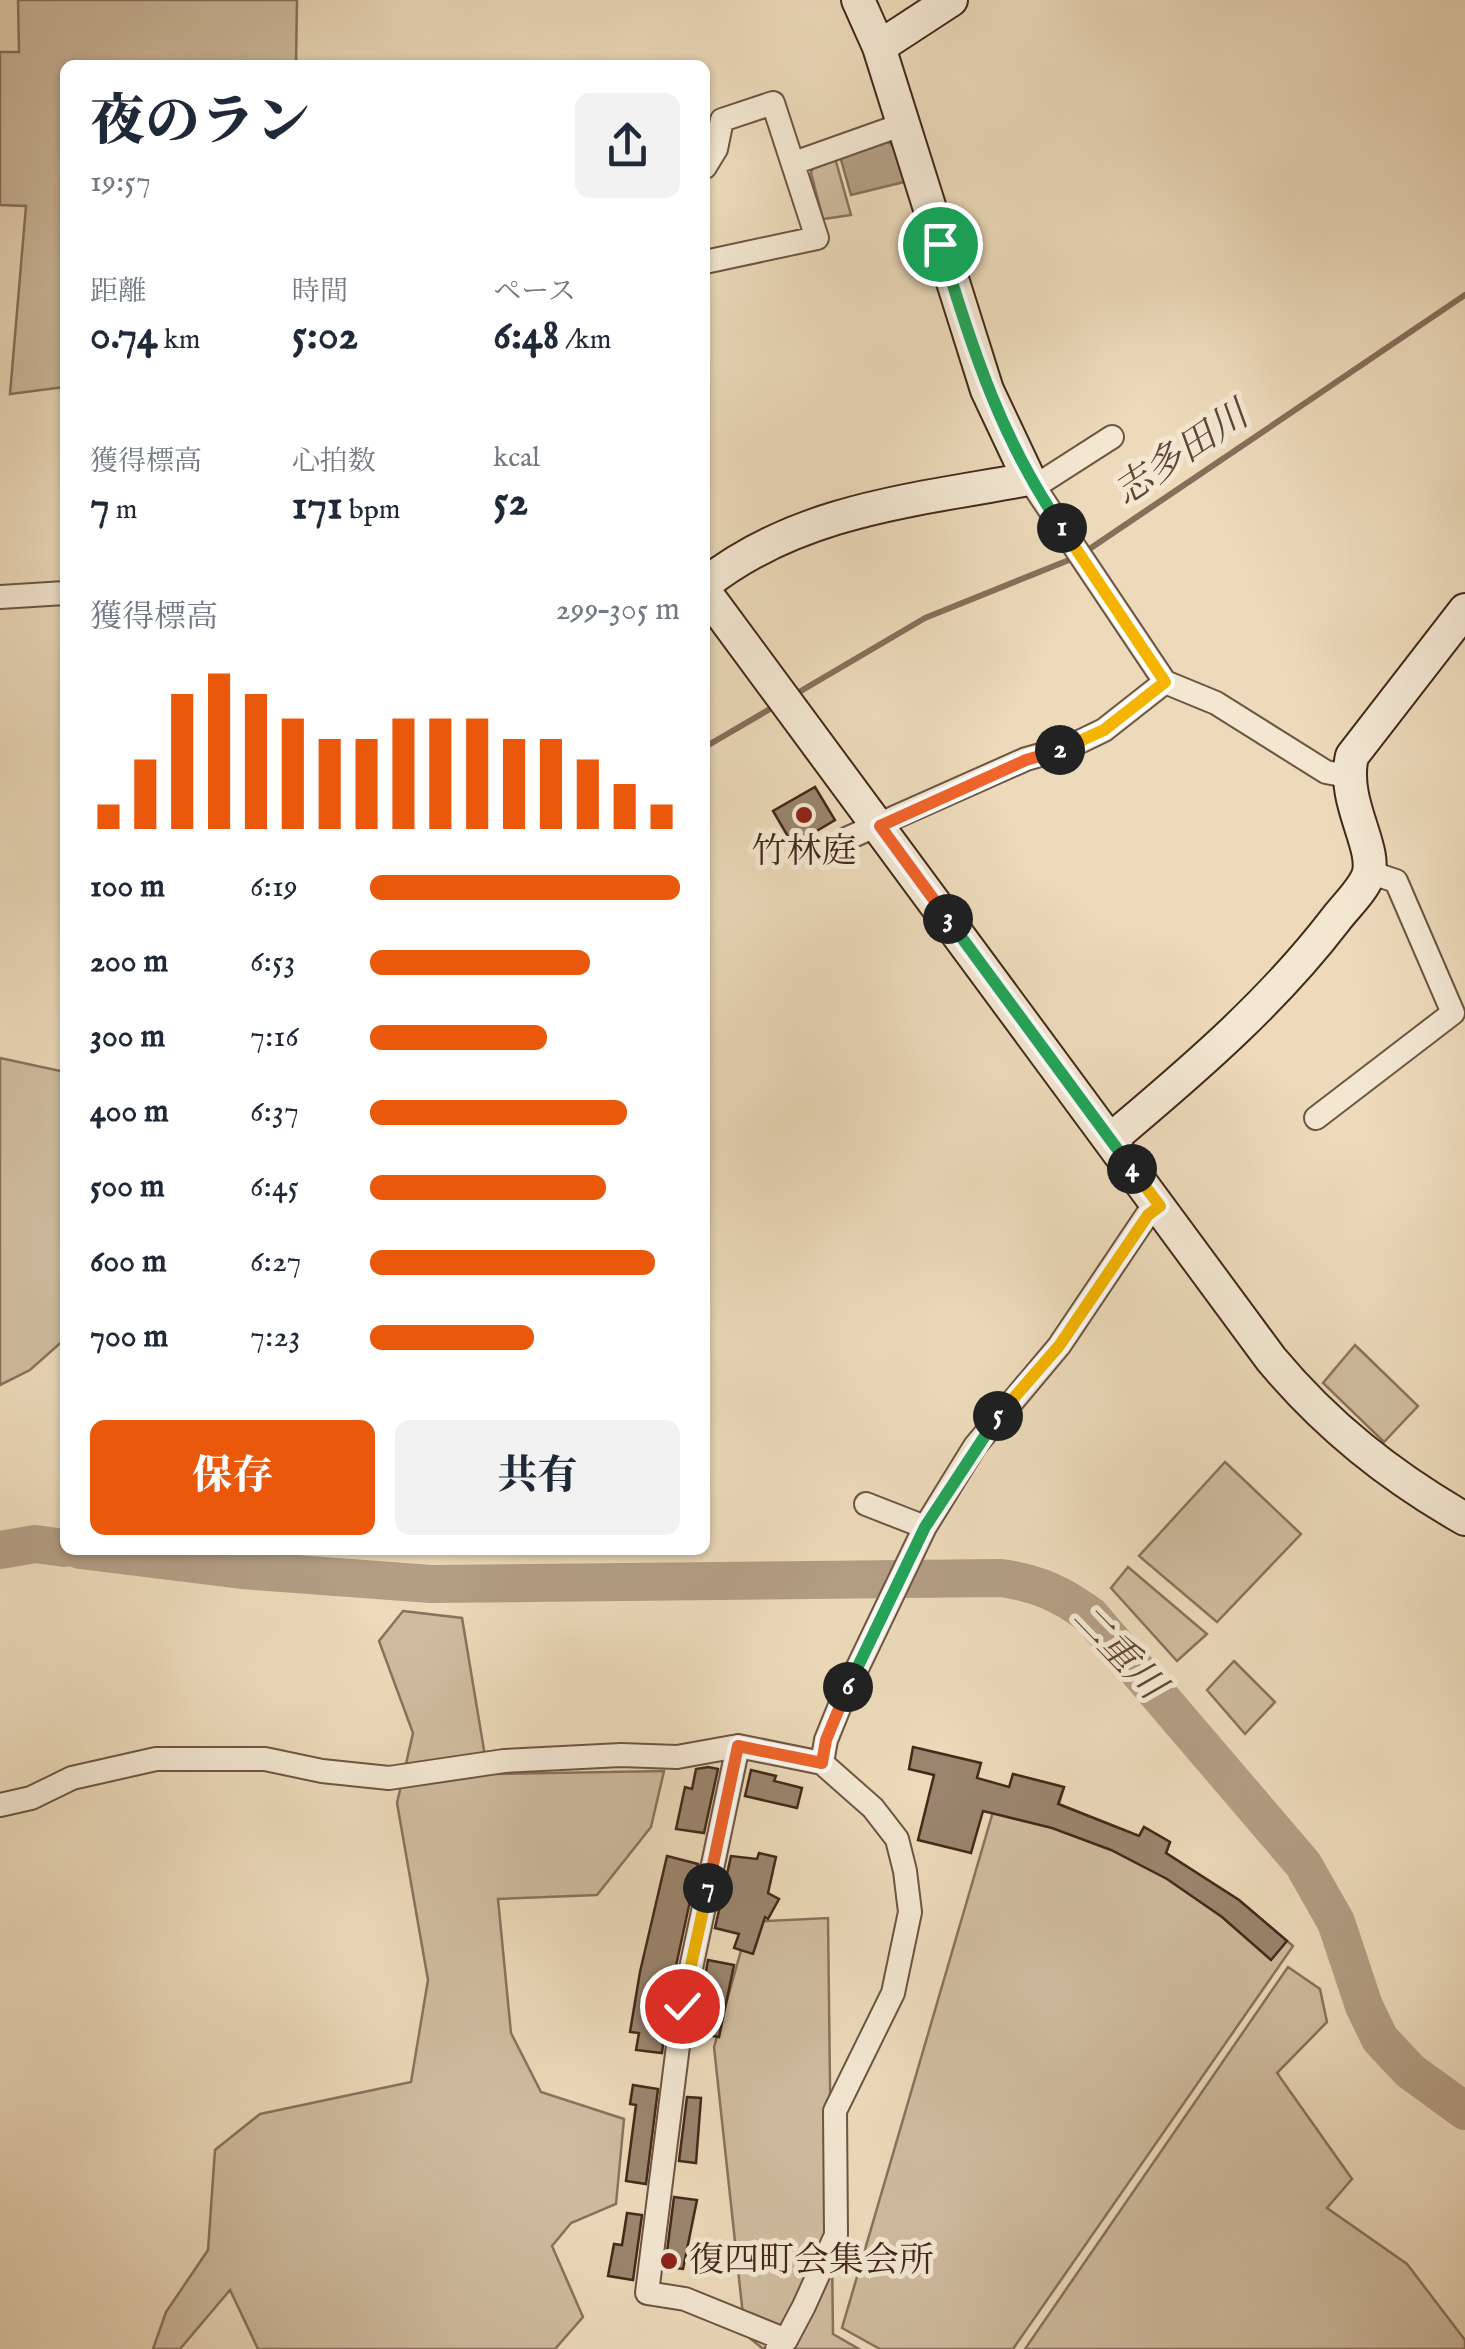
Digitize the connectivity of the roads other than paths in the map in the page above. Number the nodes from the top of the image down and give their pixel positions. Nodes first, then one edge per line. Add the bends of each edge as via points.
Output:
1 (858, 0) edge
2 (951, 0) edge
3 (879, 47) junction
4 (902, 125) junction
5 (710, 159) edge
6 (794, 163) junction
7 (710, 261) edge
8 (1112, 437) dead end
9 (1031, 483) junction
10 (710, 580) edge
11 (60, 593) edge
12 (0, 597) edge
13 (710, 599) edge
14 (1465, 610) edge
15 (1165, 682) junction
16 (1347, 776) junction
17 (880, 826) junction
18 (846, 839) dead end
19 (1370, 872) junction
20 (1316, 1118) dead end
21 (1116, 1135) junction
22 (1160, 1206) junction
23 (866, 1504) dead end
24 (1465, 1519) edge
25 (925, 1527) junction
26 (738, 1746) junction
27 (822, 1763) junction
28 (0, 1805) edge
29 (782, 2345) edge

1 - 3 street
2 - 3 street
3 - 4 street
4 - 6 street
4 - 9 street via 987,390
5 - 6 street via 722,120 773,103
6 - 7 street via 817,238
8 - 9 street
9 - 10 street via 850,513 796,529
9 - 15 street
11 - 12 street
13 - 17 street
14 - 16 street via 1368,732
15 - 16 street via 1216,704 1326,772
15 - 17 street via 1104,730
16 - 19 street
17 - 18 street
17 - 21 street
19 - 20 street via 1396,881 1453,1013
19 - 21 street via 1264,1003
21 - 22 street
22 - 24 street via 1298,1391 1374,1462
22 - 25 street via 1059,1346 975,1446
23 - 25 street
25 - 27 street via 842,1698
26 - 27 street
26 - 28 street via 677,1757 504,1761 388,1778 266,1759 156,1758 72,1778
26 - 29 street via 682,2006 646,2293 685,2299
27 - 29 street via 897,1839 910,1912 893,1993 835,2112 836,2235

